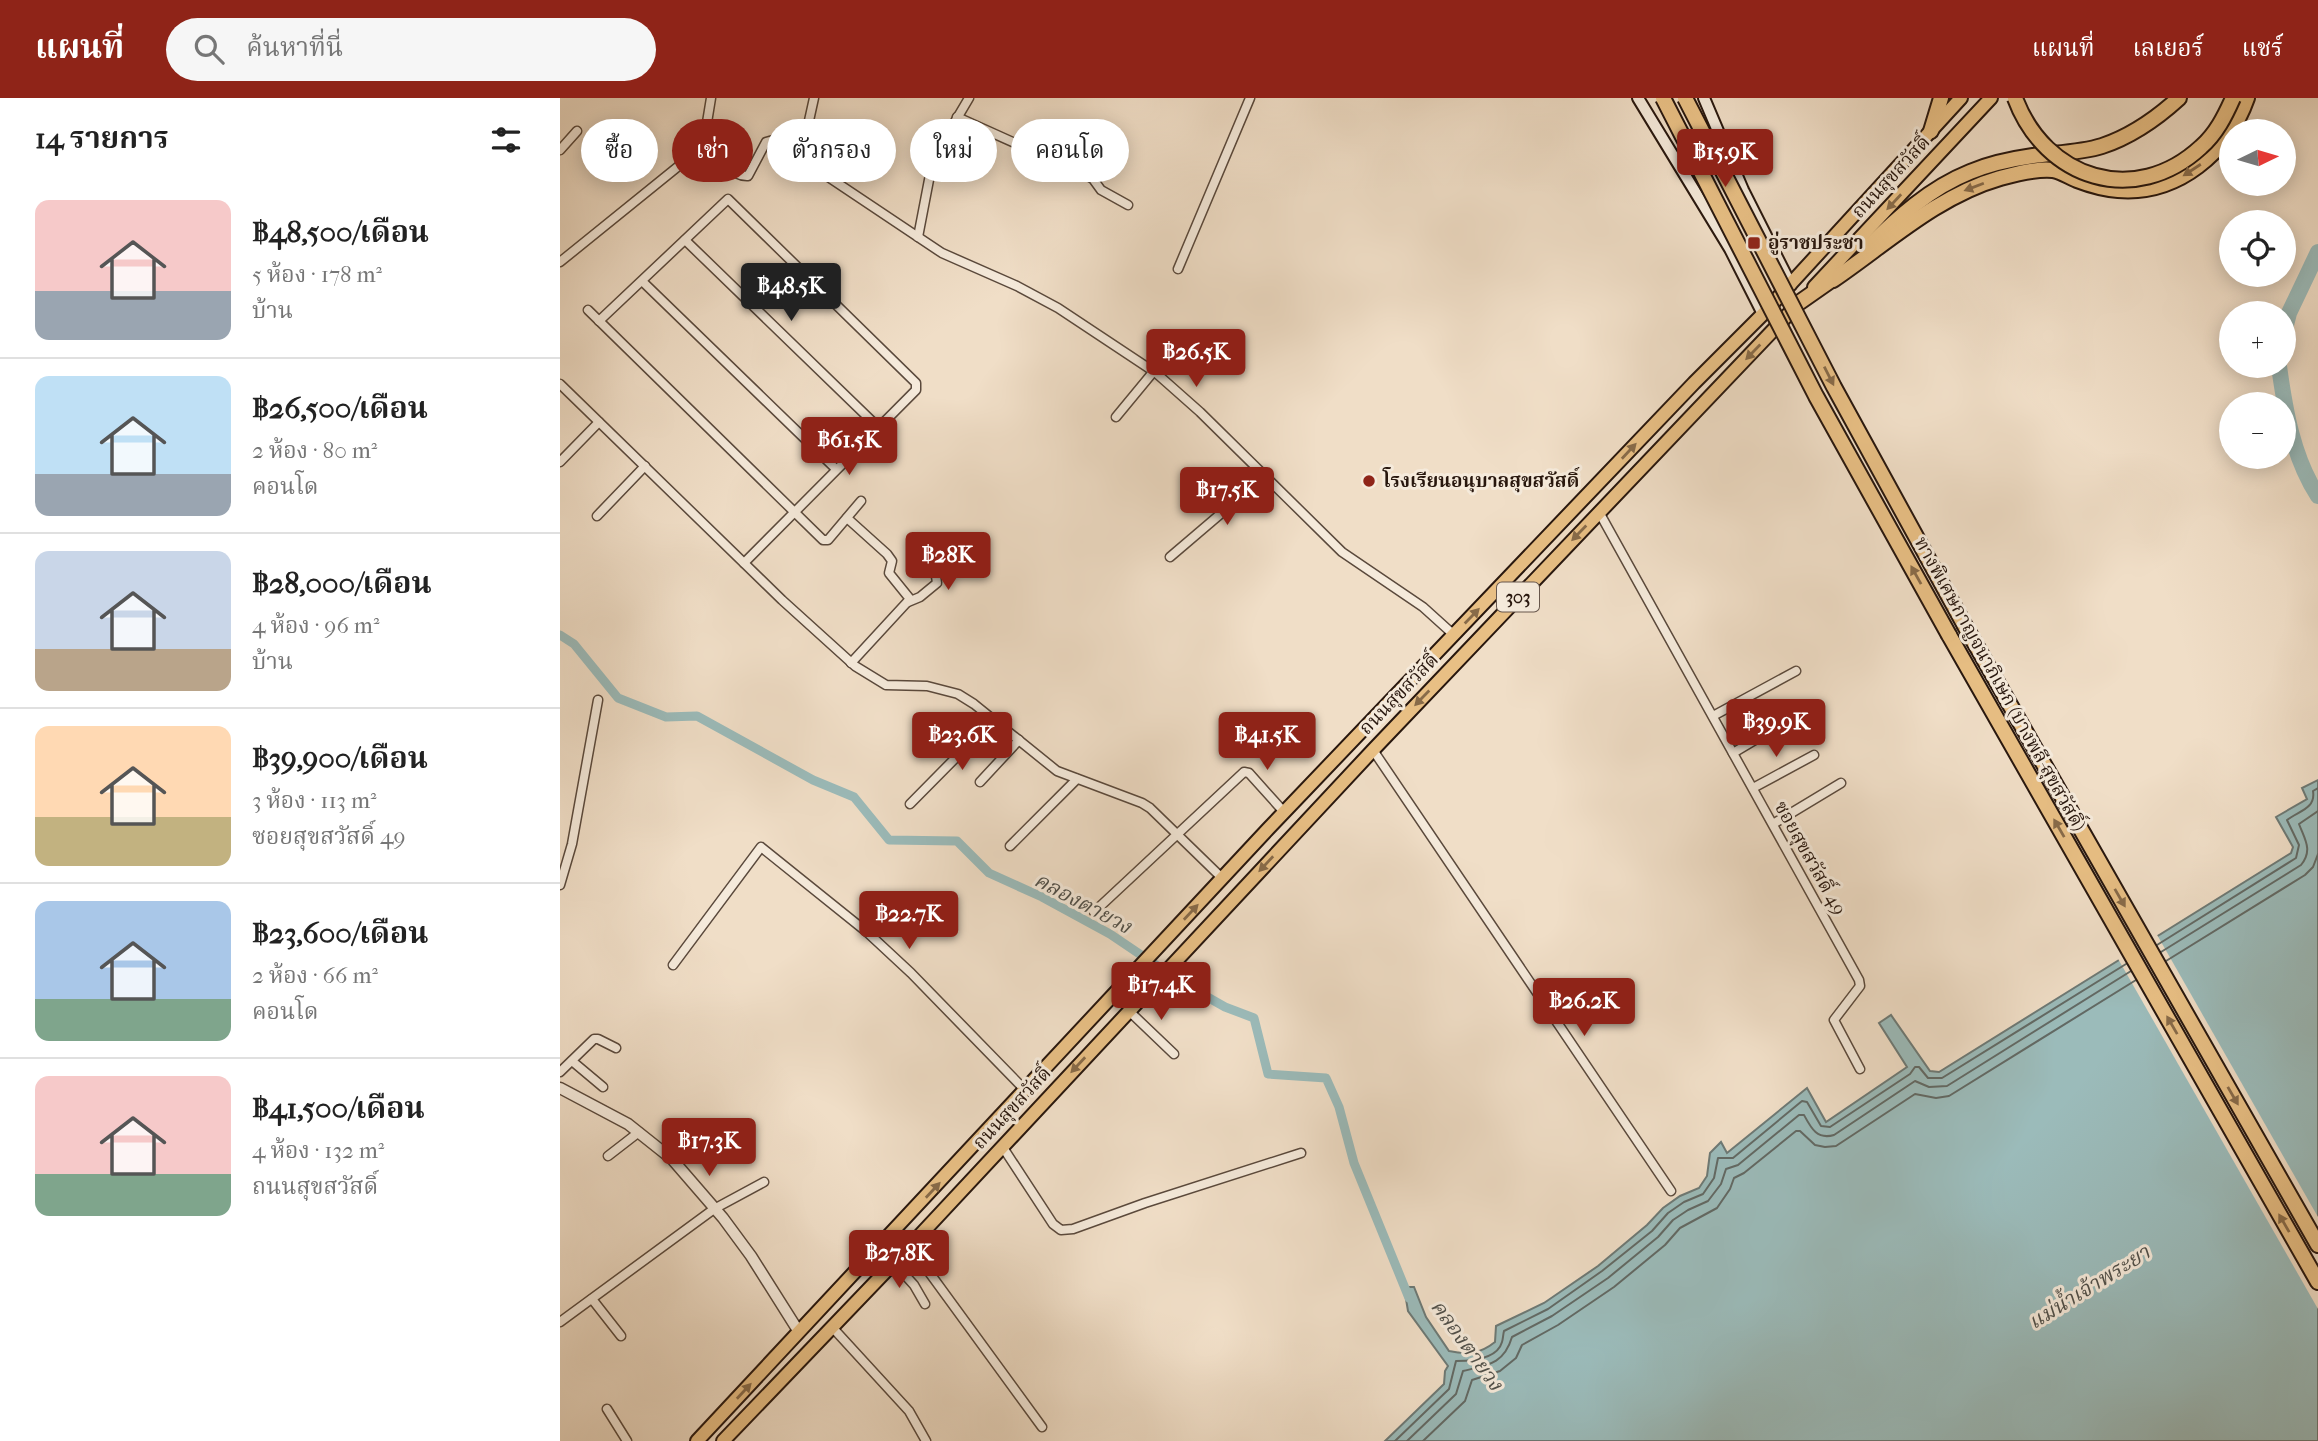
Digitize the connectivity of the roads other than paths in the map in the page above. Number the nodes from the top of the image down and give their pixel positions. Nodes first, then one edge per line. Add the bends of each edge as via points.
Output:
1 (711, 98) edge
2 (814, 98) edge
3 (969, 98) edge
4 (1250, 98) edge
5 (1637, 98) edge
6 (1663, 98) edge
7 (1685, 98) edge
8 (1704, 98) edge
9 (1941, 98) edge
10 (1961, 98) edge
11 (1991, 98) edge
12 (2015, 98) edge
13 (2179, 98) edge
14 (2233, 98) edge
15 (2246, 98) edge
16 (957, 117) junction
17 (708, 119) edge
18 (809, 119) edge
19 (577, 131) dead end
20 (1931, 131) junction
21 (767, 142) edge
22 (560, 150) edge
23 (753, 167) edge
24 (672, 171) edge
25 (838, 182) edge
26 (1128, 205) dead end
27 (918, 237) junction
28 (685, 240) junction
29 (560, 262) edge
30 (1178, 269) dead end
31 (1833, 280) junction
32 (643, 282) junction
33 (1791, 285) junction
34 (1800, 302) junction
35 (588, 310) dead end
36 (1763, 314) junction
37 (600, 321) junction
38 (1154, 371) junction
39 (560, 384) edge
40 (1116, 417) dead end
41 (599, 422) junction
42 (878, 427) junction
43 (560, 462) edge
44 (645, 466) junction
45 (836, 469) junction
46 (1265, 476) junction
47 (861, 501) dead end
48 (796, 512) junction
49 (1599, 512) junction
50 (597, 516) dead end
51 (847, 518) junction
52 (1170, 557) dead end
53 (744, 563) junction
54 (925, 563) dead end
55 (908, 602) junction
56 (1454, 635) junction
57 (851, 663) junction
58 (1796, 671) dead end
59 (598, 701) dead end
60 (1814, 705) dead end
61 (1713, 716) junction
62 (994, 719) junction
63 (1020, 740) junction
64 (1373, 750) junction
65 (1733, 753) junction
66 (1814, 755) dead end
67 (1077, 779) junction
68 (980, 782) dead end
69 (1841, 783) dead end
70 (1753, 788) junction
71 (910, 804) dead end
72 (1284, 812) junction
73 (1773, 824) junction
74 (1177, 834) junction
75 (1010, 846) dead end
76 (1222, 878) junction
77 (560, 885) edge
78 (1239, 893) junction
79 (1094, 912) dead end
80 (673, 965) dead end
81 (1129, 1011) junction
82 (616, 1048) dead end
83 (1174, 1055) dead end
84 (572, 1061) junction
85 (1860, 1069) dead end
86 (560, 1072) edge
87 (603, 1087) dead end
88 (560, 1088) edge
89 (1025, 1090) junction
90 (639, 1132) junction
91 (1002, 1146) junction
92 (1301, 1153) dead end
93 (608, 1156) dead end
94 (764, 1182) dead end
95 (1671, 1191) dead end
96 (714, 1209) junction
97 (910, 1245) junction
98 (2318, 1245) edge
99 (894, 1263) junction
100 (2318, 1282) edge
101 (592, 1299) junction
102 (925, 1304) dead end
103 (560, 1322) edge
104 (831, 1327) junction
105 (799, 1332) junction
106 (621, 1336) dead end
107 (607, 1409) dead end
108 (1041, 1427) dead end
109 (627, 1441) edge
110 (697, 1441) edge
111 (723, 1441) edge
112 (926, 1441) edge

1 - 17 street
2 - 18 street
3 - 16 street
4 - 30 street
5 - 36 main road via 1730,249
100 -> 6 highway, ทางพิเศษกาญจนาภิเษก (บางพลี-สุขสวัสดิ์), bridge via 1816,396
7 -> 98 highway, ทางพิเศษกาญจนาภิเษก (บางพลี-สุขสวัสดิ์), bridge via 1834,387 1965,626
8 - 33 main road via 1742,190
9 - 20 highway
10 - 20 main road, ถนนสุขสวัสดิ์ / 303
11 -> 34 main road, ถนนสุขสวัสดิ์ / 303
12 - 14 highway, bridge via 2046,147 2071,168 2125,180 2150,176 2180,163 2203,146
13 - 31 highway via 2130,134 2101,146 2029,156 1970,172 1935,189
15 -> 31 highway via 2241,115 2211,157 2166,184 2119,190 2054,170 2003,177 1959,192
16 - 26 street via 1086,175
16 - 27 street via 933,159
19 - 22 street
20 - 33 main road, ถนนสุขสวัสดิ์ / 303
21 - 23 street
24 - 29 street
25 - 27 street
27 - 38 street via 1058,308
28 - 32 street
28 - 42 street
28 - 42 street via 724,200 731,200 916,383 916,390
31 - 34 highway
32 - 37 street
32 - 45 street
33 - 34 main road
33 - 36 main road, ถนนสุขสวัสดิ์ / 303
34 -> 49 main road, ถนนสุขสวัสดิ์ / 303
35 - 37 street
56 -> 36 main road, ถนนสุขสวัสดิ์ / 303
37 - 48 street
38 - 40 street
38 - 46 street
39 - 41 street
41 - 43 street
41 - 44 street
42 - 45 street
44 - 50 street
44 - 53 street
45 - 48 street
46 - 52 street
46 - 56 street via 1342,552 1423,607
47 - 51 street
48 - 51 street via 825,541
48 - 53 street
49 - 61 street, ซอยสุขสวัสดิ์ 49
49 -> 64 main road, ถนนสุขสวัสดิ์ / 303
51 - 55 street via 892,561 889,573 909,596
53 - 57 street
54 - 55 street via 937,583
55 - 57 street
56 - 72 main road, ถนนสุขสวัสดิ์ / 303
57 - 62 street via 886,685 927,686 958,694
58 - 61 street
59 - 77 street
60 - 65 street
61 - 65 street, ซอยสุขสวัสดิ์ 49
62 - 63 street
62 - 71 street
63 - 67 street via 1057,771
63 - 68 street
64 -> 78 main road, ถนนสุขสวัสดิ์ / 303
64 - 95 street
65 - 70 street, ซอยสุขสวัสดิ์ 49
66 - 70 street
67 - 74 street via 1142,803
67 - 75 street
69 - 73 street
70 - 73 street, ซอยสุขสวัสดิ์ 49
72 - 74 street via 1244,772
72 - 76 main road, ถนนสุขสวัสดิ์ / 303
73 - 85 street, ซอยสุขสวัสดิ์ 49 via 1859,980 1860,986 1834,1020
74 - 76 street
74 - 79 street
76 - 78 main road
89 -> 76 main road, ถนนสุขสวัสดิ์ / 303
78 - 81 main road, ถนนสุขสวัสดิ์ / 303
80 - 89 street via 761,847 868,933
81 - 83 street
81 -> 91 main road, ถนนสุขสวัสดิ์ / 303
82 - 84 street via 594,1039
84 - 86 street
84 - 87 street
88 - 90 street
105 -> 89 main road, ถนนสุขสวัสดิ์ / 303
90 - 93 street
90 - 96 street via 672,1159
91 - 92 street via 1061,1230
91 - 97 main road, ถนนสุขสวัสดิ์ / 303
94 - 96 street
96 - 101 street
96 - 105 street via 751,1256
97 - 99 main road, ถนนสุขสวัสดิ์ / 303
97 - 108 street
99 - 102 street
99 - 104 main road, ถนนสุขสวัสดิ์ / 303
101 - 103 street
101 - 106 street
104 - 111 main road, ถนนสุขสวัสดิ์ / 303
104 - 112 street via 909,1411
110 -> 105 main road, ถนนสุขสวัสดิ์ / 303
107 - 109 street

